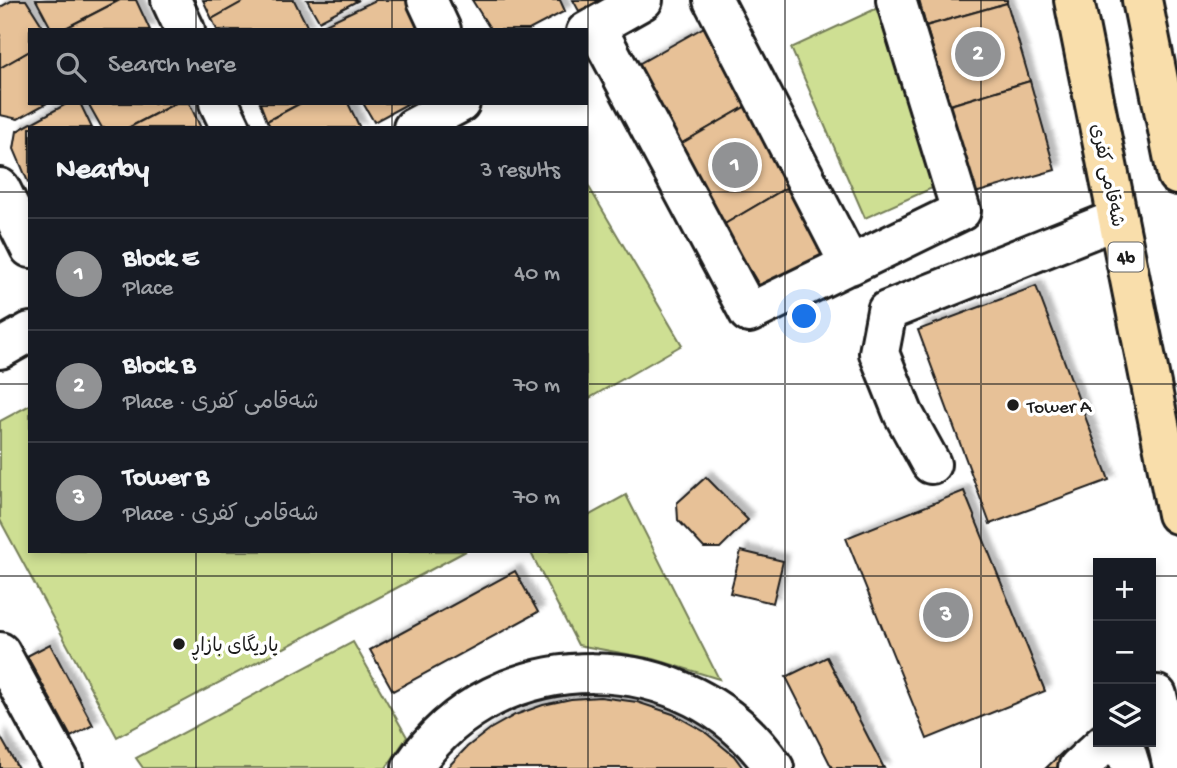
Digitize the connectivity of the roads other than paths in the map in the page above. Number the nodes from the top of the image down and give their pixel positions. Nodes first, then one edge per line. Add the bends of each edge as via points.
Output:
1 (171, 0) edge
2 (427, 0) edge
3 (643, 0) edge
4 (713, 0) edge
5 (896, 0) edge
6 (1074, 0) edge
7 (1142, 0) edge
8 (184, 28) edge
9 (440, 28) edge
10 (591, 29) edge
11 (220, 105) edge
12 (456, 105) edge
13 (230, 126) edge
14 (417, 126) edge
15 (1177, 174) edge
16 (0, 188) edge
17 (1118, 219) junction
18 (28, 244) edge
19 (850, 264) junction
20 (28, 333) edge
21 (0, 349) edge
22 (931, 464) dead end
23 (1177, 514) edge
24 (0, 652) edge
25 (1161, 690) edge
26 (1101, 747) edge
27 (1125, 747) edge
28 (63, 768) edge
29 (412, 768) edge
30 (774, 768) edge
31 (1078, 768) edge
32 (1131, 768) edge
33 (1173, 768) edge

1 - 8 street
2 - 9 street
3 - 10 street
4 - 19 street
5 - 19 street via 961,211
6 - 17 highway, شەقامی کفری / 4b
7 - 15 highway
10 - 19 street via 749,313
11 - 13 street
12 - 14 street
16 - 18 street
17 - 22 street via 887,311 879,353
17 - 23 highway, شەقامی کفری / 4b
20 - 21 street
24 - 28 street
25 - 33 street
26 - 31 street
27 - 32 street
29 - 30 street via 437,737 487,699 545,677 587,673 638,677 697,698 747,735

